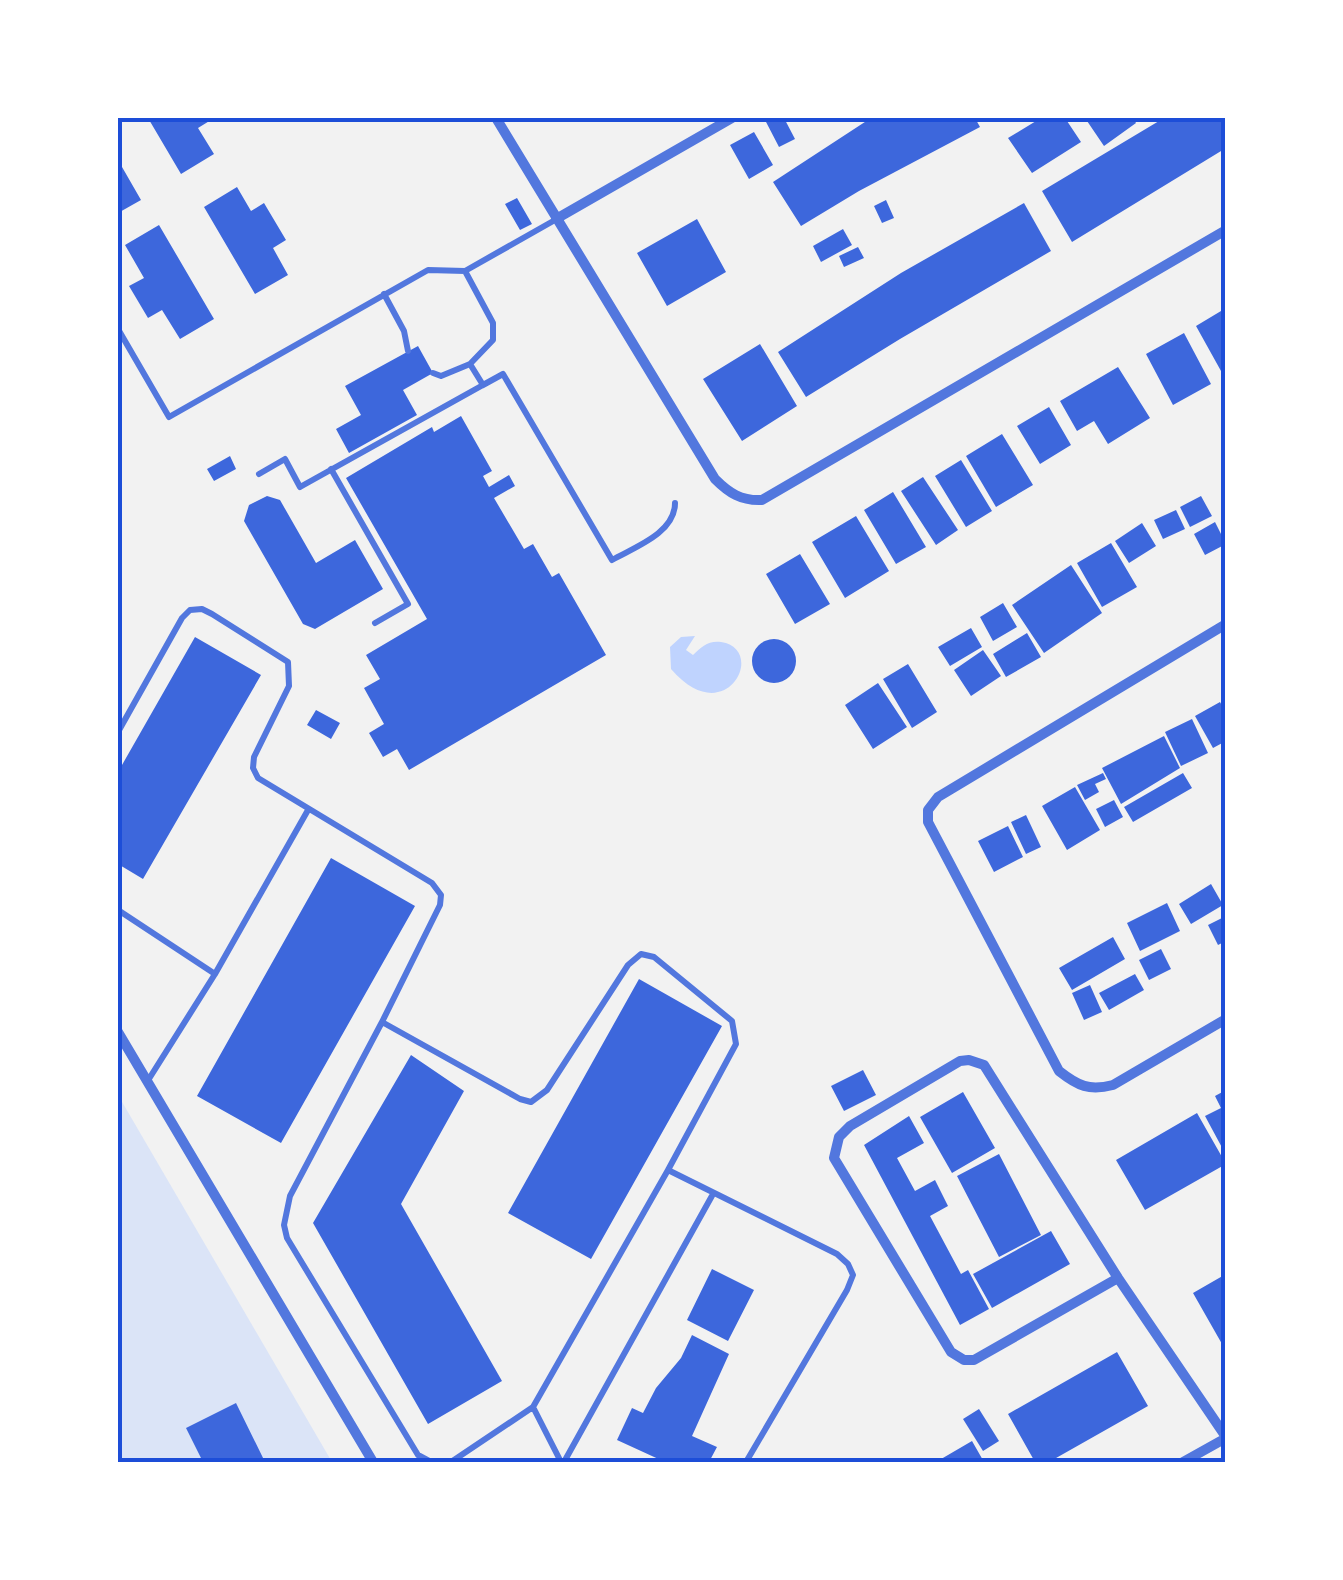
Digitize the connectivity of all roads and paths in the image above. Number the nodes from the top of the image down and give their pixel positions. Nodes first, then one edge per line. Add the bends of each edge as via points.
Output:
1 (496, 118) edge
2 (732, 118) edge
3 (556, 219) junction
4 (1226, 230) edge
5 (465, 272) junction
6 (384, 294) junction
7 (118, 329) edge
8 (408, 351) dead end
9 (470, 364) junction
10 (433, 373) dead end
11 (482, 386) junction
12 (331, 468) junction
13 (259, 474) dead end
14 (675, 503) dead end
15 (375, 623) dead end
16 (1226, 624) edge
17 (118, 732) edge
18 (308, 810) junction
19 (118, 910) edge
20 (216, 974) junction
21 (1226, 1019) edge
22 (382, 1022) junction
23 (118, 1032) edge
24 (146, 1083) junction
25 (668, 1170) junction
26 (713, 1194) junction
27 (1118, 1278) junction
28 (533, 1407) junction
29 (1226, 1438) edge
30 (373, 1462) edge
31 (430, 1462) edge
32 (451, 1462) edge
33 (562, 1462) edge
34 (746, 1462) edge
35 (1183, 1462) edge

1 - 3 street
2 - 3 street
3 - 4 street via 715,479 748,500 762,500
3 - 5 lane
5 - 6 lane via 428,270
5 - 9 lane via 493,323 494,340
6 - 7 lane via 169,417
6 - 8 lane
9 - 10 lane
9 - 11 lane
11 - 12 lane
11 - 14 lane via 502,374 612,560 661,532
12 - 13 lane via 300,487 284,459
12 - 15 lane via 408,604
16 - 21 street via 938,797 928,810 932,834 1059,1071 1076,1085 1113,1085
17 - 18 lane via 182,618 202,609 288,662 289,686 253,768
18 - 20 lane
18 - 22 lane via 438,888 440,905
19 - 20 lane
20 - 24 lane
22 - 25 lane via 531,1102 547,1090 628,965 641,954 654,957 732,1021 736,1044
22 - 31 lane via 290,1196 284,1224 418,1455
23 - 24 street
24 - 30 street
25 - 26 lane
25 - 28 lane
26 - 33 lane
26 - 34 lane via 837,1254 853,1275
27 - 27 street via 976,1061 960,1062 839,1136 834,1158 958,1358 974,1360
27 - 29 street
28 - 32 lane
28 - 33 lane
29 - 35 street

